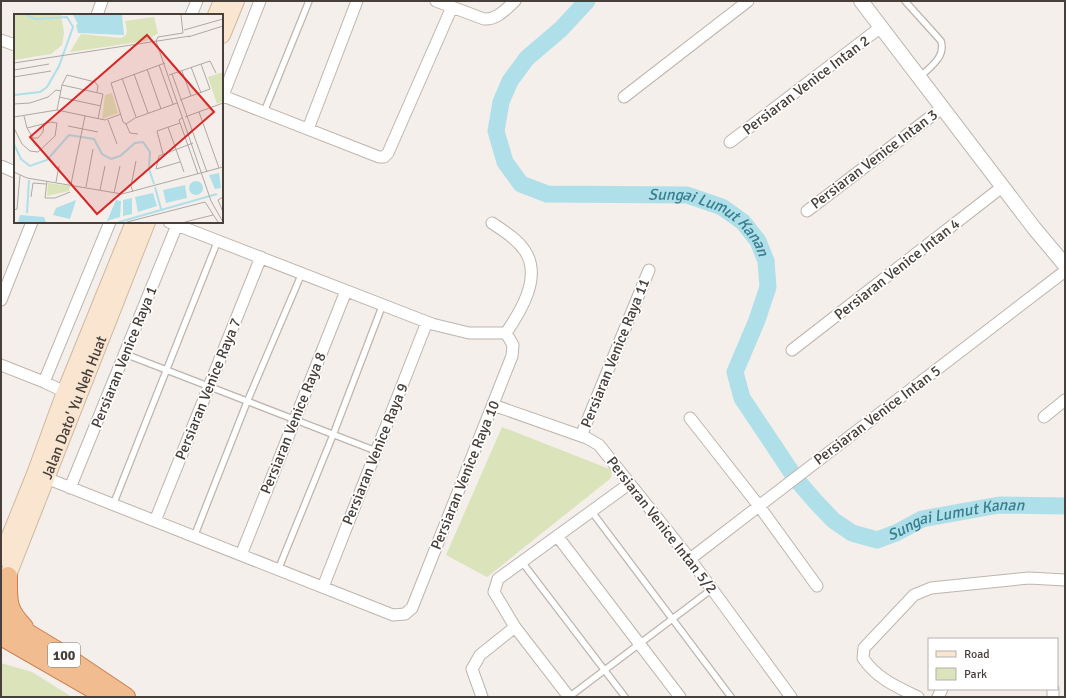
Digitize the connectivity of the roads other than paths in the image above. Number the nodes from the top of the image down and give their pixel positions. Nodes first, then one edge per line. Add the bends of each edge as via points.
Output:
1 (102, 1) edge
2 (197, 1) edge
3 (222, 1) edge
4 (236, 1) edge
5 (260, 1) edge
6 (309, 1) edge
7 (357, 1) edge
8 (436, 1) edge
9 (515, 1) edge
10 (748, 1) edge
11 (861, 1) edge
12 (905, 1) edge
13 (452, 7) junction
14 (97, 14) edge
15 (191, 14) edge
16 (216, 14) edge
17 (881, 27) junction
18 (223, 33) edge
19 (1, 40) edge
20 (14, 46) edge
21 (919, 78) junction
22 (223, 94) edge
23 (223, 97) edge
24 (624, 97) dead end
25 (942, 108) junction
26 (264, 112) junction
27 (308, 129) junction
28 (730, 142) dead end
29 (1, 166) edge
30 (14, 172) edge
31 (1002, 187) junction
32 (807, 211) dead end
33 (32, 223) edge
34 (110, 223) edge
35 (134, 223) edge
36 (148, 223) edge
37 (492, 223) dead end
38 (173, 224) edge
39 (218, 240) junction
40 (261, 257) junction
41 (1065, 265) edge
42 (649, 270) dead end
43 (1065, 271) edge
44 (302, 273) junction
45 (346, 291) junction
46 (1, 300) edge
47 (109, 300) junction
48 (383, 304) junction
49 (427, 322) junction
50 (506, 333) junction
51 (792, 350) dead end
52 (125, 354) junction
53 (1, 366) edge
54 (166, 369) junction
55 (44, 382) junction
56 (209, 386) junction
57 (65, 392) junction
58 (1065, 400) edge
59 (247, 402) junction
60 (493, 405) junction
61 (1044, 417) dead end
62 (690, 418) dead end
63 (295, 420) junction
64 (332, 435) junction
65 (581, 436) junction
66 (376, 451) junction
67 (41, 476) junction
68 (629, 484) junction
69 (70, 488) junction
70 (113, 505) junction
71 (759, 506) junction
72 (592, 512) junction
73 (155, 521) junction
74 (194, 537) junction
75 (558, 537) junction
76 (241, 555) junction
77 (1, 558) edge
78 (690, 559) junction
79 (522, 562) junction
80 (278, 570) junction
81 (8, 576) junction
82 (1065, 580) edge
83 (817, 586) dead end
84 (323, 587) junction
85 (712, 589) junction
86 (1, 593) edge
87 (1, 617) edge
88 (674, 618) junction
89 (515, 628) junction
90 (1, 636) edge
91 (36, 638) junction
92 (639, 644) junction
93 (604, 670) junction
94 (107, 697) edge
95 (126, 697) edge
96 (482, 697) edge
97 (569, 697) edge
98 (624, 697) edge
99 (680, 697) edge
100 (731, 697) edge
101 (791, 697) edge
102 (918, 697) edge

1 - 14 street
2 - 15 street
3 - 16 main road
4 - 18 main road
5 - 22 street
6 - 26 lane
7 - 27 street
8 - 13 street
9 - 13 street via 490,20
10 - 24 street
11 - 17 street
12 - 21 lane via 943,46 939,58
13 - 27 street via 384,157
17 - 21 street
17 - 28 street, Persiaran Venice Intan 2
19 - 20 street
21 - 25 street
23 - 26 street
25 - 31 street
25 - 32 street, Persiaran Venice Intan 3
26 - 27 street
29 - 30 street
31 - 41 street
31 - 51 street, Persiaran Venice Intan 4
33 - 46 street
34 - 55 street
35 - 47 main road, Jalan Dato' Yu Neh Huat
36 - 47 main road, Jalan Dato' Yu Neh Huat
37 - 50 street via 515,240 525,252 531,268 526,299
38 - 39 street
38 - 52 street, Persiaran Venice Raya 1
39 - 40 street
39 - 54 lane
40 - 44 street
40 - 56 street, Persiaran Venice Raya 7
42 - 65 street, Persiaran Venice Raya 11
43 - 71 street, Persiaran Venice Intan 5
44 - 45 street
44 - 59 lane
45 - 48 street
45 - 63 street, Persiaran Venice Raya 8
47 - 57 main road, Jalan Dato' Yu Neh Huat
47 - 67 main road, Jalan Dato' Yu Neh Huat
48 - 49 street
48 - 64 lane
49 - 50 street via 469,333
49 - 66 street, Persiaran Venice Raya 9
50 - 60 street, Persiaran Venice Raya 10 via 513,345 512,356
52 - 54 lane
52 - 69 street, Persiaran Venice Raya 1
53 - 55 street
54 - 56 lane
54 - 70 lane
55 - 57 street
56 - 59 lane
56 - 73 street, Persiaran Venice Raya 7
57 - 67 main road, Jalan Dato' Yu Neh Huat
58 - 61 street
59 - 63 lane
59 - 74 lane
60 - 65 street, Persiaran Venice Intan 5/2
60 - 84 street, Persiaran Venice Raya 10 via 412,608 405,614 393,615
62 - 71 street
63 - 64 lane
63 - 76 street, Persiaran Venice Raya 8
64 - 66 lane
64 - 80 lane
65 - 68 street, Persiaran Venice Intan 5/2 via 599,445
66 - 84 street, Persiaran Venice Raya 9
67 - 69 street
67 - 77 main road, Jalan Dato' Yu Neh Huat
67 - 81 main road, Jalan Dato' Yu Neh Huat
68 - 72 street
68 - 78 street, Persiaran Venice Intan 5/2
69 - 70 street
70 - 73 street
71 - 78 street, Persiaran Venice Intan 5
71 - 83 street
72 - 75 street
72 - 88 lane
73 - 74 street
74 - 76 street
75 - 79 street
75 - 92 street
76 - 80 street
78 - 85 street, Persiaran Venice Intan 5/2
79 - 89 street via 498,579 494,592
79 - 93 lane
80 - 84 street
81 - 86 main road, Jalan Dato' Yu Neh Huat
81 - 91 highway via 10,609 14,617
82 - 102 street via 1014,579 931,588 914,595 864,648 863,658 870,668 887,682
85 - 88 lane
85 - 101 street, Persiaran Venice Intan 5/2
87 - 91 highway, 100
88 - 92 lane
88 - 100 lane
89 - 96 street via 480,654 472,669
89 - 97 street
90 - 94 highway, 100
91 - 95 highway, 100
92 - 93 lane
92 - 99 street
93 - 97 lane
93 - 98 lane

